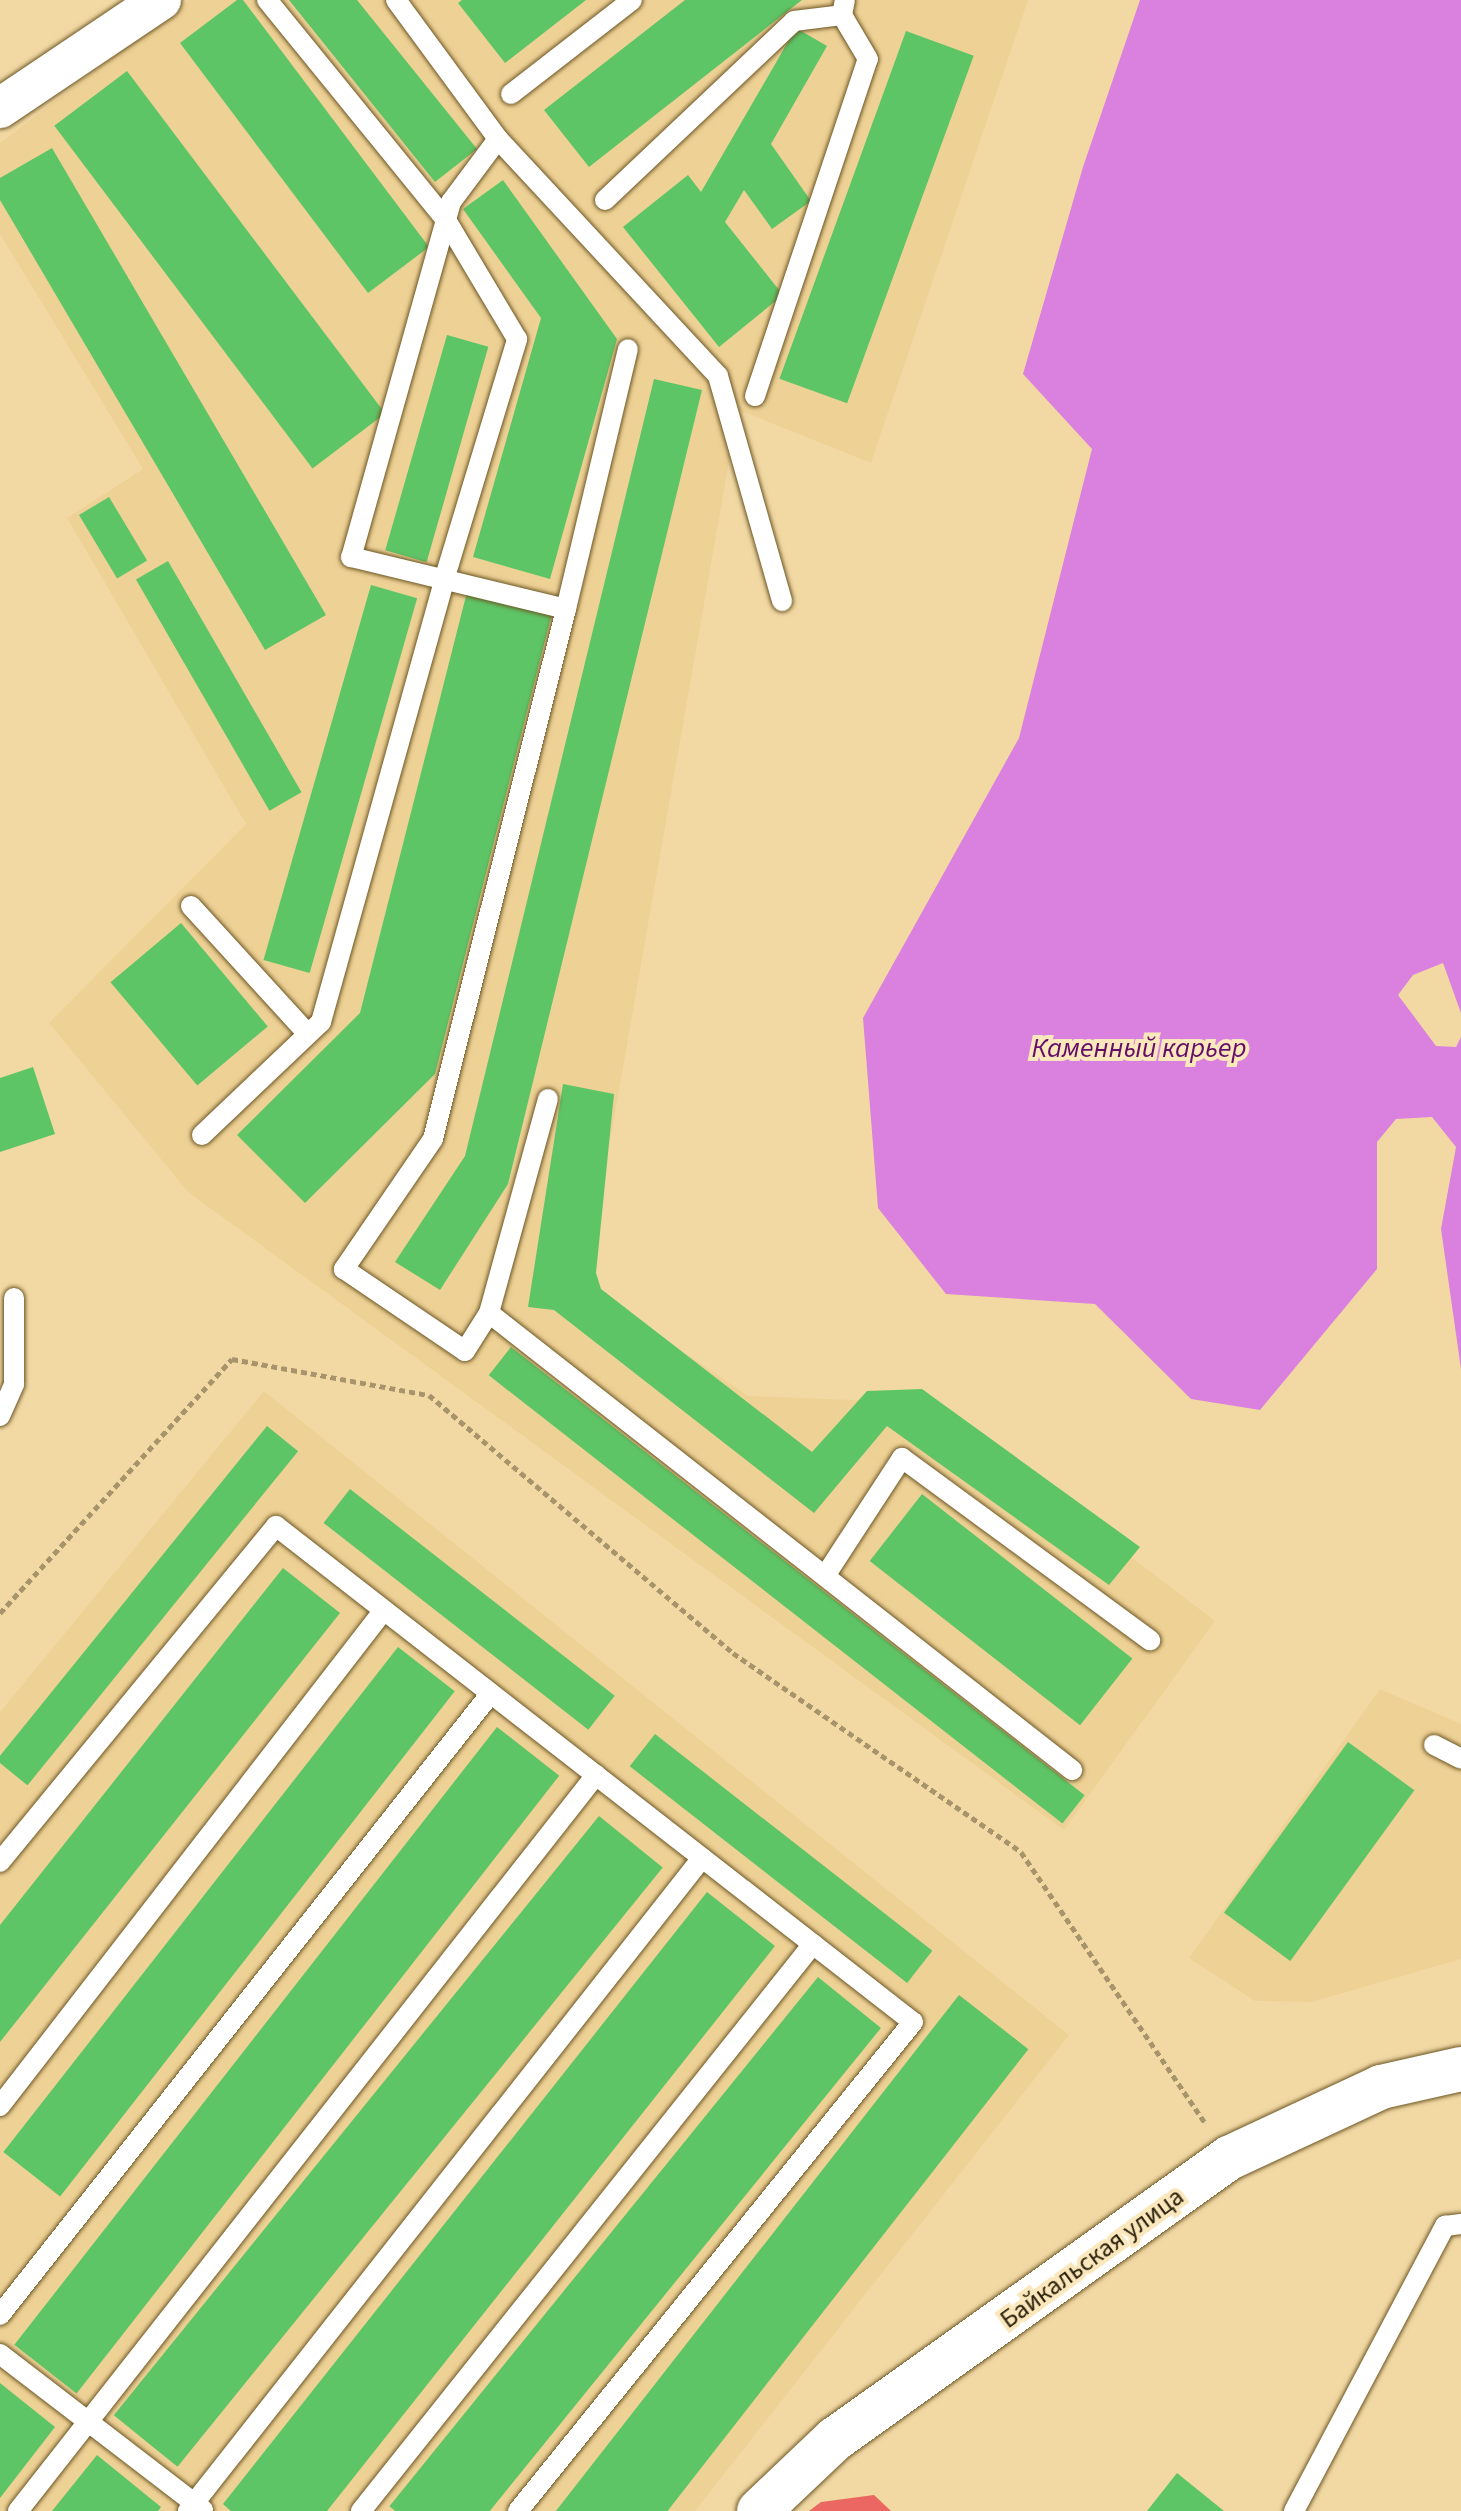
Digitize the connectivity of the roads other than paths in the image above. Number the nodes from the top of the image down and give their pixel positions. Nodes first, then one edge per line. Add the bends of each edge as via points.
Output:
1 (161, 0) edge
2 (267, 0) edge
3 (396, 0) edge
4 (632, 0) edge
5 (843, 8) edge
6 (511, 94) dead end
7 (0, 108) edge
8 (498, 139) junction
9 (605, 200) dead end
10 (446, 220) junction
11 (628, 349) dead end
12 (755, 396) dead end
13 (444, 580) junction
14 (782, 601) dead end
15 (566, 609) junction
16 (191, 906) dead end
17 (308, 1034) junction
18 (548, 1099) dead end
19 (202, 1135) dead end
20 (14, 1298) dead end
21 (489, 1313) junction
22 (0, 1416) edge
23 (825, 1576) junction
24 (384, 1610) junction
25 (1150, 1640) dead end
26 (491, 1693) junction
27 (1434, 1745) dead end
28 (1461, 1759) edge
29 (1072, 1770) dead end
30 (596, 1775) junction
31 (702, 1858) junction
32 (0, 1862) edge
33 (813, 1944) junction
34 (1461, 2069) edge
35 (0, 2106) edge
36 (1461, 2224) edge
37 (0, 2315) edge
38 (0, 2354) edge
39 (89, 2423) junction
40 (195, 2509) edge
41 (18, 2511) edge
42 (361, 2511) edge
43 (518, 2511) edge
44 (759, 2511) edge
45 (1294, 2511) edge

1 - 7 street
2 - 10 lane
3 - 8 lane
4 - 6 lane
5 - 9 lane via 794,21
5 - 12 lane via 868,59
8 - 10 lane via 451,202
8 - 14 lane via 718,376
10 - 13 lane via 517,339
10 - 13 lane via 351,557
11 - 15 lane
13 - 15 lane
13 - 17 lane via 321,1022
15 - 21 lane via 433,1139 344,1269 465,1351
16 - 17 lane
17 - 19 lane
18 - 21 lane
20 - 22 lane via 14,1384
21 - 23 lane
23 - 25 lane via 902,1458
23 - 29 lane
24 - 26 lane
24 - 32 lane via 276,1526
24 - 35 lane
26 - 30 lane
26 - 37 lane
27 - 28 lane
30 - 31 lane
30 - 39 lane
31 - 33 lane
31 - 40 lane
33 - 42 lane
33 - 43 lane via 913,2022
34 - 44 street, Байкальская улица via 1381,2087 1229,2158 835,2439
36 - 45 lane via 1445,2226
38 - 39 lane
39 - 40 lane
39 - 41 lane

